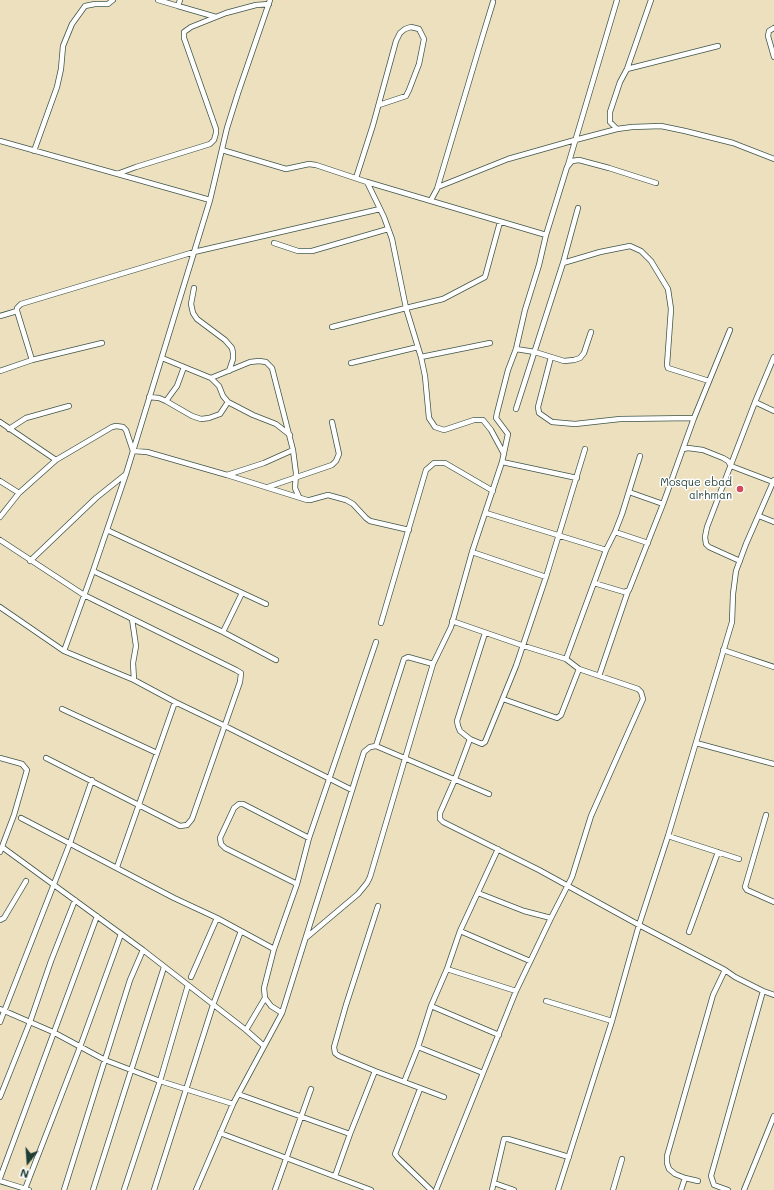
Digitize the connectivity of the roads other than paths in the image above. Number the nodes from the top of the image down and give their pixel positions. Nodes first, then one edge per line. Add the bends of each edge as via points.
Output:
1 (113, 0) edge
2 (158, 0) edge
3 (180, 0) edge
4 (617, 0) edge
5 (651, 0) edge
6 (270, 2) edge
7 (493, 2) dead end
8 (178, 6) junction
9 (216, 17) junction
10 (774, 28) edge
11 (718, 46) dead end
12 (774, 57) edge
13 (627, 69) junction
14 (378, 105) junction
15 (617, 129) junction
16 (575, 140) junction
17 (0, 141) edge
18 (222, 150) junction
19 (34, 151) junction
20 (774, 159) edge
21 (567, 166) junction
22 (117, 174) junction
23 (356, 178) junction
24 (367, 182) junction
25 (656, 183) dead end
26 (438, 187) junction
27 (210, 200) junction
28 (431, 200) junction
29 (380, 208) junction
30 (578, 208) dead end
31 (500, 222) junction
32 (388, 229) junction
33 (546, 235) junction
34 (274, 243) dead end
35 (194, 252) junction
36 (563, 263) junction
37 (194, 288) dead end
38 (406, 308) junction
39 (17, 311) junction
40 (0, 316) edge
41 (332, 327) dead end
42 (730, 330) dead end
43 (591, 332) dead end
44 (102, 343) dead end
45 (490, 343) dead end
46 (418, 347) junction
47 (516, 349) junction
48 (534, 352) junction
49 (421, 357) junction
50 (551, 357) junction
51 (774, 357) edge
52 (162, 358) junction
53 (32, 360) junction
54 (351, 363) dead end
55 (184, 367) junction
56 (0, 371) edge
57 (230, 371) junction
58 (211, 378) junction
59 (709, 382) junction
60 (149, 397) junction
61 (166, 401) junction
62 (228, 402) junction
63 (755, 402) junction
64 (69, 406) dead end
65 (516, 409) dead end
66 (774, 411) edge
67 (694, 418) junction
68 (0, 422) edge
69 (332, 422) dead end
70 (9, 429) junction
71 (290, 435) junction
72 (585, 449) dead end
73 (683, 449) junction
74 (293, 450) junction
75 (133, 451) junction
76 (504, 454) junction
77 (640, 456) dead end
78 (56, 460) junction
79 (502, 462) junction
80 (731, 466) junction
81 (126, 474) junction
82 (227, 475) junction
83 (296, 478) junction
84 (577, 478) junction
85 (0, 481) edge
86 (774, 481) edge
87 (268, 488) junction
88 (493, 491) junction
89 (629, 492) junction
90 (19, 493) junction
91 (299, 497) junction
92 (663, 504) junction
93 (486, 513) junction
94 (759, 516) junction
95 (0, 517) edge
96 (774, 522) edge
97 (107, 530) junction
98 (409, 530) junction
99 (615, 532) junction
100 (559, 536) junction
101 (0, 540) edge
102 (648, 543) junction
103 (606, 550) junction
104 (472, 552) junction
105 (30, 561) junction
106 (740, 561) junction
107 (93, 571) junction
108 (546, 577) junction
109 (594, 584) junction
110 (628, 591) junction
111 (242, 593) junction
112 (84, 595) junction
113 (266, 604) dead end
114 (0, 607) edge
115 (132, 619) junction
116 (452, 621) junction
117 (381, 623) dead end
118 (223, 632) junction
119 (485, 633) junction
120 (376, 642) dead end
121 (524, 646) junction
122 (724, 650) junction
123 (64, 651) junction
124 (566, 659) junction
125 (276, 660) dead end
126 (432, 664) junction
127 (774, 667) edge
128 (579, 669) junction
129 (598, 676) junction
130 (134, 680) junction
131 (503, 699) junction
132 (175, 702) junction
133 (62, 709) dead end
134 (225, 726) junction
135 (470, 739) junction
136 (696, 743) junction
137 (376, 746) junction
138 (156, 753) junction
139 (0, 758) edge
140 (46, 758) dead end
141 (404, 759) junction
142 (774, 764) edge
143 (329, 779) junction
144 (92, 780) junction
145 (455, 780) junction
146 (352, 790) junction
147 (489, 794) dead end
148 (138, 805) junction
149 (766, 815) dead end
150 (21, 818) dead end
151 (668, 836) junction
152 (309, 838) junction
153 (70, 843) junction
154 (2, 847) junction
155 (498, 849) junction
156 (0, 852) edge
157 (718, 852) junction
158 (740, 859) dead end
159 (117, 867) junction
160 (26, 881) dead end
161 (53, 884) junction
162 (297, 884) junction
163 (567, 885) junction
164 (478, 893) junction
165 (75, 900) junction
166 (774, 902) edge
167 (378, 906) dead end
168 (96, 916) junction
169 (217, 918) junction
170 (551, 918) junction
171 (0, 920) edge
172 (639, 925) junction
173 (241, 931) junction
174 (460, 932) junction
175 (689, 932) dead end
176 (121, 934) junction
177 (307, 937) junction
178 (274, 949) junction
179 (143, 950) junction
180 (530, 961) junction
181 (164, 967) junction
182 (448, 968) junction
183 (725, 970) junction
184 (191, 976) dead end
185 (188, 985) junction
186 (516, 991) junction
187 (763, 991) junction
188 (774, 996) edge
189 (265, 998) junction
190 (546, 1000) dead end
191 (214, 1005) junction
192 (431, 1006) junction
193 (2, 1010) edge
194 (282, 1013) junction
195 (612, 1021) junction
196 (0, 1022) edge
197 (30, 1022) junction
198 (246, 1030) junction
199 (53, 1032) junction
200 (499, 1035) junction
201 (264, 1046) junction
202 (80, 1047) junction
203 (418, 1047) junction
204 (105, 1060) junction
205 (132, 1070) junction
206 (375, 1071) junction
207 (483, 1072) junction
208 (160, 1080) junction
209 (404, 1082) junction
210 (186, 1089) junction
211 (311, 1089) dead end
212 (420, 1089) junction
213 (238, 1094) junction
214 (0, 1097) edge
215 (444, 1097) dead end
216 (233, 1104) junction
217 (774, 1116) edge
218 (302, 1117) junction
219 (220, 1133) junction
220 (350, 1134) junction
221 (569, 1157) junction
222 (286, 1158) junction
223 (622, 1159) dead end
224 (335, 1176) junction
225 (0, 1178) edge
226 (685, 1178) junction
227 (698, 1180) dead end
228 (0, 1181) edge
229 (494, 1183) junction
230 (11, 1187) edge
231 (27, 1189) edge
232 (64, 1190) edge
233 (93, 1190) edge
234 (124, 1190) edge
235 (154, 1190) edge
236 (198, 1190) edge
237 (275, 1190) edge
238 (371, 1190) edge
239 (432, 1190) edge
240 (436, 1190) edge
241 (492, 1190) edge
242 (514, 1190) edge
243 (558, 1190) edge
244 (613, 1190) edge
245 (681, 1190) edge
246 (728, 1190) edge
247 (744, 1190) edge

1 - 19 street via 108,4 88,5 72,24 63,46 62,69 57,87
2 - 8 street
3 - 8 street
4 - 16 street
5 - 13 street
6 - 9 street
6 - 18 street via 238,93
7 - 26 street
8 - 9 street
9 - 22 street via 184,32 216,129 214,140 210,144
10 - 12 street via 768,33
11 - 13 street
13 - 15 street via 609,118
14 - 14 street via 400,33 411,27 419,29 424,39 419,64 406,96
14 - 23 street
15 - 16 street
15 - 20 street via 648,126 670,128 733,143
16 - 21 street
16 - 26 street via 508,160
17 - 19 street
18 - 23 street via 286,169 312,164
18 - 27 street
19 - 22 street
21 - 25 street via 572,161 579,160
21 - 33 street
22 - 27 street
23 - 24 street
24 - 28 street
24 - 29 street
26 - 28 street
27 - 35 street
28 - 31 street
29 - 32 street
29 - 35 street
30 - 36 street
31 - 33 street
31 - 38 street via 485,278 443,299
32 - 34 street via 312,251 298,251
32 - 38 street
33 - 47 street
35 - 39 street via 21,304
35 - 52 street
36 - 48 street
36 - 59 street via 630,246 641,251 651,261 668,289 671,309 668,368
37 - 57 street via 191,304 193,313 232,348
38 - 41 street
38 - 46 street
39 - 40 street
39 - 53 street
42 - 59 street
43 - 50 street via 585,352 580,358 564,361
44 - 53 street
45 - 49 street
46 - 49 street
46 - 54 street
47 - 48 street
47 - 76 street via 496,416 508,434
48 - 50 street
48 - 65 street
49 - 76 street via 429,418 435,427 444,430 474,420 484,420
50 - 67 street via 538,407 539,412 552,422 575,424
51 - 63 street
52 - 55 street
52 - 60 street
53 - 56 street
55 - 58 street
55 - 61 street via 177,386
57 - 58 street
57 - 71 street via 250,362 269,364
58 - 62 street
59 - 67 street
60 - 61 street
60 - 75 street
61 - 62 street via 192,416 201,418 220,414
62 - 71 street via 276,424
63 - 66 street
63 - 80 street
64 - 70 street via 26,418
67 - 73 street
68 - 70 street
69 - 83 street via 338,458 332,465
70 - 78 street
71 - 74 street
72 - 84 street
73 - 80 street via 703,450 723,458
73 - 92 street
74 - 82 street
74 - 83 street
75 - 78 street via 126,430 116,426
75 - 81 street
75 - 82 street via 147,452
76 - 79 street
77 - 89 street
78 - 90 street
79 - 84 street
79 - 88 street
80 - 86 street
80 - 106 street via 705,537 706,544 710,547
81 - 97 street
81 - 105 street via 82,511
82 - 87 street
83 - 87 street
83 - 91 street via 295,488
84 - 100 street
85 - 90 street
86 - 94 street
87 - 91 street
88 - 93 street
88 - 98 street via 445,463 434,463 426,470 422,479
89 - 92 street
89 - 99 street
90 - 95 street
91 - 98 street via 310,500 328,495 346,500 370,521
92 - 102 street
93 - 100 street
93 - 104 street
94 - 96 street
94 - 106 street
97 - 107 street
97 - 111 street
98 - 117 street
99 - 102 street
99 - 103 street
100 - 103 street
100 - 108 street
101 - 105 street
102 - 110 street
103 - 109 street
104 - 108 street
104 - 116 street
105 - 112 street
106 - 122 street via 734,583 732,622
107 - 112 street
107 - 118 street
108 - 121 street
109 - 110 street
109 - 124 street
110 - 129 street
111 - 113 street
111 - 118 street
112 - 115 street
112 - 123 street
114 - 123 street
115 - 130 street via 136,646
115 - 134 street via 241,673
116 - 119 street
116 - 126 street
118 - 125 street
119 - 121 street
119 - 135 street via 457,721 460,731
120 - 143 street
121 - 124 street
121 - 131 street
122 - 127 street
122 - 136 street
123 - 130 street
124 - 128 street
126 - 137 street via 410,657 404,659
126 - 141 street
128 - 129 street
128 - 131 street via 561,715 557,718
129 - 163 street via 638,689 643,699 591,816 572,877
130 - 132 street
131 - 135 street via 485,742 482,744
132 - 134 street
132 - 138 street
133 - 138 street
134 - 143 street
134 - 148 street via 192,819 187,825 180,826
135 - 145 street
136 - 142 street
136 - 151 street
137 - 141 street
137 - 146 street via 364,752
138 - 148 street
139 - 154 street via 22,764 27,770
140 - 144 street
141 - 145 street
141 - 177 street via 367,883 358,894
143 - 146 street
143 - 152 street
144 - 148 street
144 - 153 street
145 - 147 street
145 - 155 street via 440,813 440,819
146 - 177 street
148 - 159 street
149 - 166 street via 745,887
150 - 153 street
151 - 157 street
151 - 172 street
152 - 162 street
152 - 162 street via 243,804 234,808 220,838 220,844 225,848
153 - 159 street
153 - 161 street
154 - 156 street
154 - 161 street
155 - 163 street
155 - 164 street
157 - 158 street
157 - 175 street
159 - 169 street
160 - 171 street via 4,918
161 - 165 street
161 - 193 street
162 - 178 street
163 - 170 street
163 - 172 street
164 - 170 street via 524,911
164 - 174 street
165 - 168 street
165 - 197 street
167 - 206 street via 334,1047 335,1053 339,1056
168 - 176 street
168 - 199 street
169 - 173 street
169 - 184 street
170 - 180 street
172 - 183 street
172 - 195 street
173 - 178 street
173 - 191 street
174 - 180 street
174 - 182 street
176 - 179 street
176 - 202 street
177 - 194 street
178 - 189 street via 264,988
179 - 181 street
179 - 204 street via 130,980
180 - 186 street
181 - 185 street
181 - 205 street
182 - 186 street
182 - 192 street
183 - 187 street
183 - 226 street via 713,995 667,1156 669,1169
185 - 191 street
185 - 208 street
186 - 200 street
187 - 188 street
187 - 246 street via 711,1176 714,1185
189 - 194 street via 271,1006
189 - 198 street
190 - 195 street
191 - 198 street
191 - 210 street
192 - 200 street
192 - 203 street
193 - 196 street
193 - 197 street
194 - 201 street
195 - 221 street
197 - 199 street
197 - 214 street
198 - 201 street
199 - 202 street
199 - 225 street
200 - 207 street
201 - 213 street
202 - 204 street
202 - 231 street
203 - 207 street
203 - 209 street
204 - 205 street
204 - 232 street
205 - 208 street
205 - 233 street
206 - 209 street
206 - 220 street
207 - 240 street
208 - 210 street
208 - 234 street
209 - 212 street
210 - 216 street
210 - 235 street
211 - 218 street
212 - 215 street
212 - 239 street via 395,1154
213 - 216 street
213 - 218 street
216 - 219 street
217 - 247 street
218 - 220 street
218 - 222 street
219 - 222 street
219 - 236 street
220 - 224 street
221 - 229 street via 504,1139
221 - 243 street
222 - 224 street
222 - 237 street
223 - 244 street
224 - 238 street
226 - 227 street
226 - 245 street
228 - 230 street
229 - 241 street
229 - 242 street
230 - 231 street

